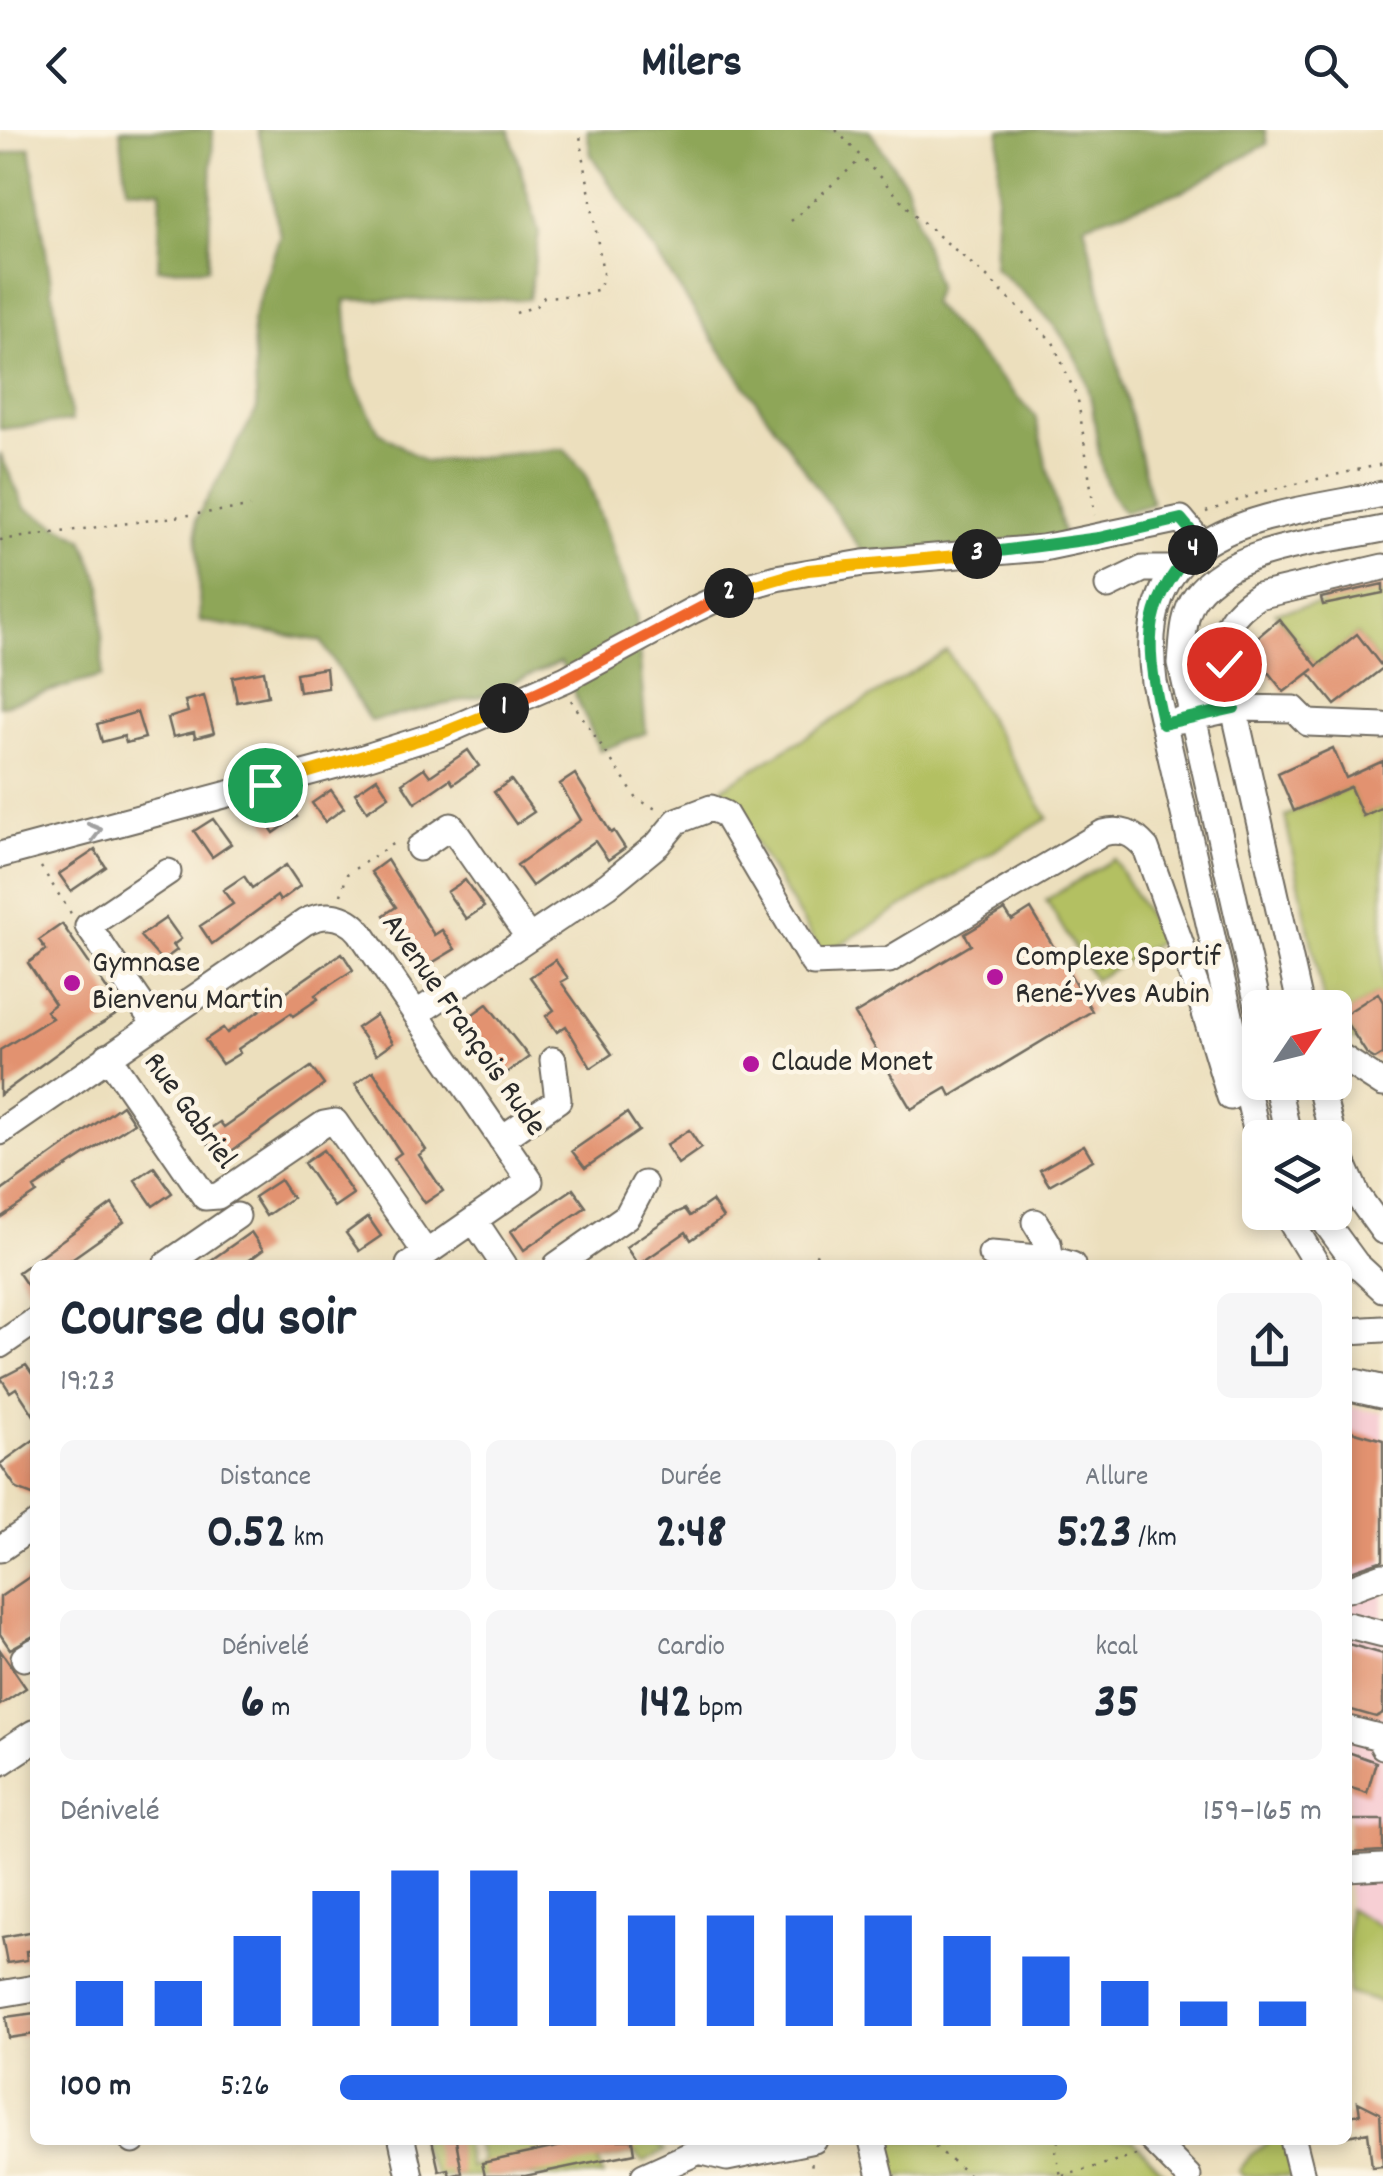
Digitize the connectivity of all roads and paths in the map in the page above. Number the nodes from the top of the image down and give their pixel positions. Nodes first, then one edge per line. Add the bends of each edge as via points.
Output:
1 (579, 130) edge
2 (836, 130) edge
3 (862, 158) junction
4 (790, 221) dead end
5 (516, 314) dead end
6 (1383, 464) edge
7 (1361, 469) dead end
8 (1383, 494) edge
9 (250, 506) dead end
10 (1383, 528) edge
11 (1099, 538) junction
12 (0, 540) edge
13 (1202, 544) junction
14 (1383, 566) edge
15 (1176, 569) junction
16 (1108, 586) dead end
17 (559, 682) junction
18 (1234, 708) junction
19 (1193, 716) junction
20 (1163, 724) junction
21 (1383, 726) edge
22 (676, 821) junction
23 (420, 848) joint
24 (30, 849) junction
25 (0, 854) edge
26 (168, 872) dead end
27 (335, 916) junction
28 (1282, 924) junction
29 (88, 926) junction
30 (1241, 932) junction
31 (529, 938) junction
32 (1254, 990) edge
33 (1297, 990) edge
34 (416, 1014) junction
35 (155, 1024) junction
36 (1242, 1030) edge
37 (108, 1056) junction
38 (553, 1060) dead end
39 (1352, 1064) edge
40 (1383, 1084) edge
41 (1230, 1097) dead end
42 (0, 1132) edge
43 (501, 1139) junction
44 (644, 1184) dead end
45 (1352, 1184) edge
46 (237, 1216) dead end
47 (474, 1220) junction
48 (1035, 1222) dead end
49 (1296, 1230) edge
50 (1331, 1230) edge
51 (1383, 1232) edge
52 (820, 1246) dead end
53 (992, 1254) dead end
54 (418, 1259) edge
55 (173, 1260) edge
56 (501, 1260) edge
57 (564, 1260) edge
58 (813, 1260) edge
59 (1036, 1260) edge
60 (1056, 1260) edge
61 (1314, 1260) edge
62 (1383, 1290) edge
63 (30, 1325) edge
64 (1383, 1328) edge
65 (1352, 1331) edge
66 (0, 1346) edge
67 (1352, 1385) edge
68 (1383, 1392) edge
69 (30, 1528) edge
70 (0, 1549) edge
71 (1383, 1576) edge
72 (1352, 1588) edge
73 (1352, 1626) edge
74 (1383, 1634) edge
75 (1352, 1731) edge
76 (1382, 1737) edge
77 (30, 1739) edge
78 (0, 1759) edge
79 (1383, 1867) edge
80 (1352, 1869) edge
81 (30, 1989) edge
82 (0, 1994) edge
83 (403, 2145) edge
84 (790, 2145) edge
85 (873, 2145) edge
86 (933, 2145) edge
87 (1057, 2145) edge
88 (1151, 2145) edge
89 (1159, 2145) edge
90 (1294, 2145) edge
91 (705, 2146) edge
92 (410, 2175) edge
93 (968, 2175) edge
94 (644, 2176) edge
95 (881, 2176) edge
96 (1062, 2176) edge
97 (1188, 2176) edge
98 (1302, 2176) edge

1 - 5 path via 600,289 544,297
2 - 3 path
3 - 4 path
3 - 11 path via 1053,342 1078,400
6 - 7 path
8 - 13 street via 1242,524
9 - 12 path
10 - 19 street via 1244,558 1219,572 1194,598 1184,627 1181,664
11 - 13 street via 1181,519
11 - 17 street via 776,578 692,610
13 - 15 street
14 - 18 street via 1258,596 1242,606 1228,621 1223,641
15 - 16 street via 1143,570
15 - 20 street via 1153,616 1149,651
17 - 22 path via 638,799
24 -> 17 street via 363,758 442,733
18 - 19 street
18 - 21 street via 1294,709 1308,724
18 - 28 street
19 - 20 street
19 - 30 street
20 - 36 street
22 - 31 street via 608,885
22 - 41 street via 712,808 726,814 813,963 889,960 1103,833 1135,835 1146,848
23 - 27 path via 397,841 347,874
23 - 31 street via 451,826
24 - 25 street
24 - 29 path via 69,913
26 - 29 street
27 - 34 street, Avenue François Rude via 360,932
27 - 35 street via 305,922
28 - 30 street
28 - 33 street
29 - 35 street
30 - 32 street
31 - 34 street
34 - 43 street, Avenue François Rude
35 - 37 street
37 - 42 street
37 - 54 street, Rue Gabriel via 204,1197 218,1196 335,1122
38 - 43 street via 558,1100
39 - 40 street
43 - 47 street, Avenue François Rude via 530,1181
44 - 57 street via 627,1216
45 - 51 street
46 - 55 street
47 - 54 street
47 - 56 street
48 - 60 street
49 - 61 street
50 - 62 street
52 - 58 path
53 - 59 street
63 - 66 street
64 - 65 street
67 - 68 main road
69 - 70 street
71 - 72 street
73 - 74 street
75 - 76 street
77 - 78 main road
79 - 80 street
81 - 82 street
83 - 92 street
84 - 91 street via 727,2158
85 - 95 street
86 - 93 path
87 - 96 path
88 - 96 path
89 - 97 street
90 - 98 street
91 - 94 street

